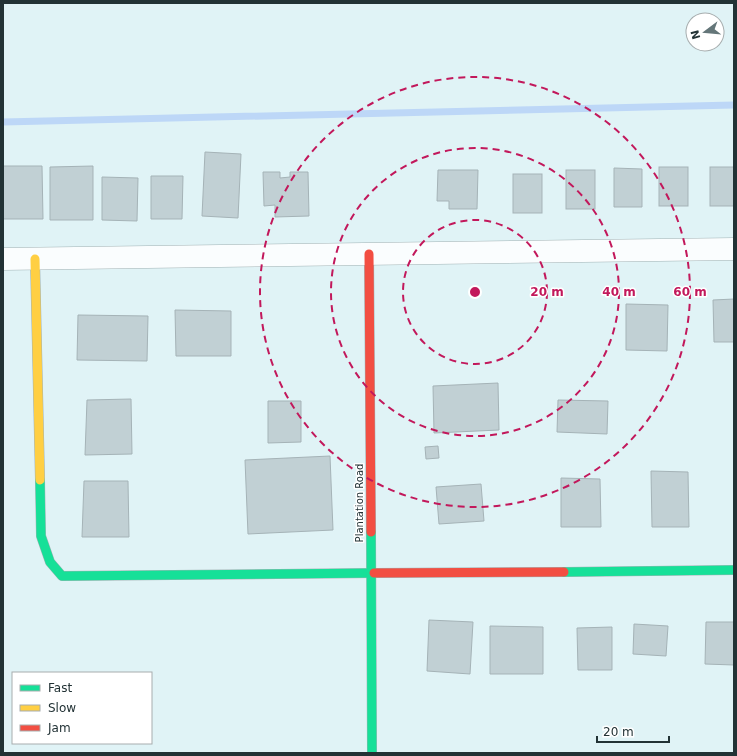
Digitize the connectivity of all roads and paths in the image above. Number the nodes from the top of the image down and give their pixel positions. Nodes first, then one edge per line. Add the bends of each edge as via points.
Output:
1 (734, 249) edge
2 (369, 254) junction
3 (35, 259) junction
4 (3, 260) edge
5 (734, 570) edge
6 (370, 572) junction
7 (372, 753) edge

1 - 2 street
2 - 3 street
2 - 6 street, Plantation Road
3 - 4 street
3 - 6 street via 41,536 50,562 62,576
5 - 6 street
6 - 7 street, Plantation Road

